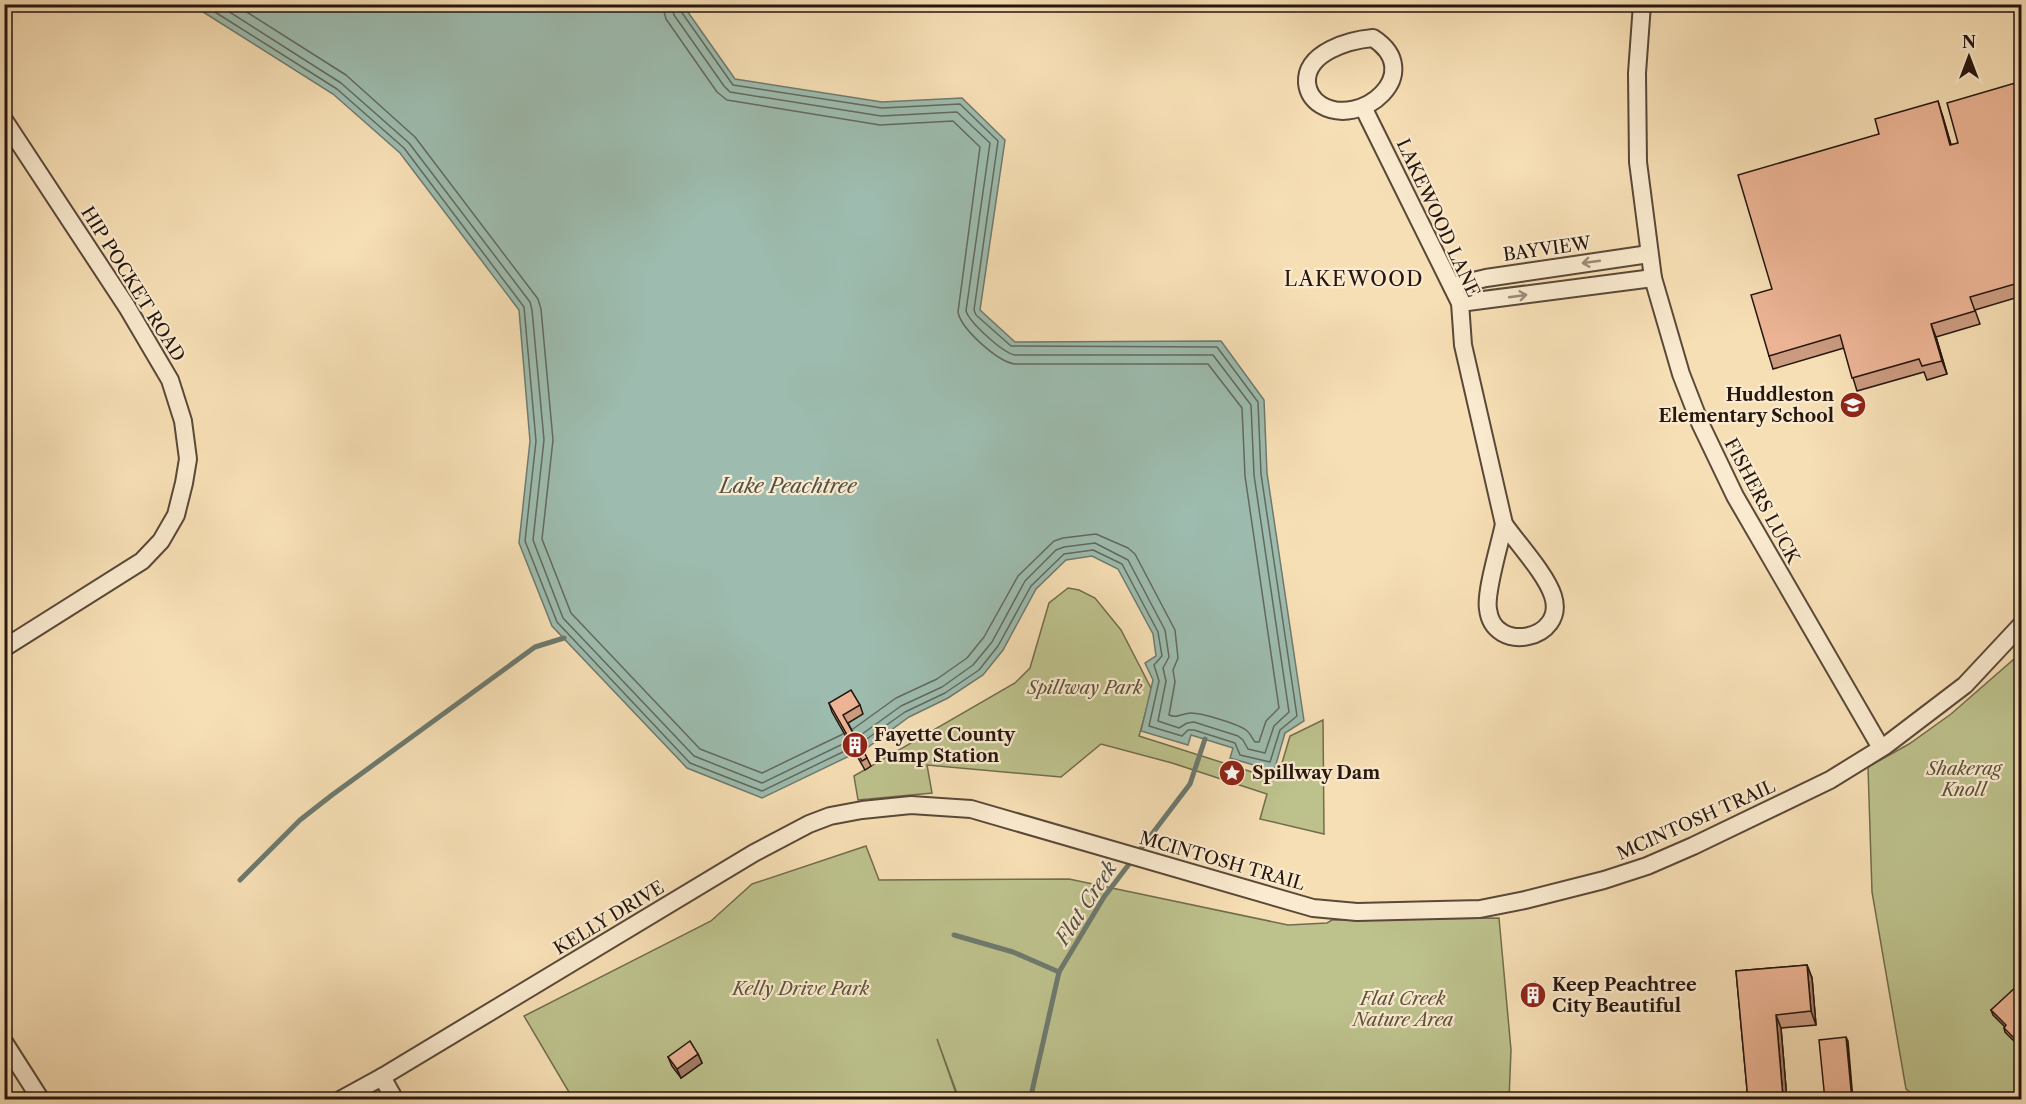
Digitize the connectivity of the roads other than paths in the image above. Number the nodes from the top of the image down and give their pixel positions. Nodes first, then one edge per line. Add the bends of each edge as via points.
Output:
1 (1642, 4) edge
2 (1364, 109) junction
3 (4, 120) edge
4 (1649, 254) junction
5 (1653, 278) junction
6 (1452, 286) junction
7 (1460, 303) junction
8 (1504, 524) junction
9 (2022, 624) edge
10 (4, 648) edge
11 (1881, 748) junction
12 (911, 805) joint
13 (4, 1042) edge
14 (382, 1077) junction
15 (40, 1100) edge
16 (340, 1100) edge
17 (395, 1100) edge

1 - 4 street, FISHERS LUCK via 1637,73 1638,162
2 - 2 street via 1385,91 1394,67 1384,45 1373,38 1336,46 1317,59 1307,79 1309,93 1326,108
2 - 6 street, LAKEWOOD LANE
3 - 10 street, HIP POCKET ROAD via 127,307 170,380 183,421 188,459 176,515 161,541 142,561
4 - 5 street, FISHERS LUCK
4 -> 6 street, BAYVIEW
7 -> 5 street
5 - 11 street, FISHERS LUCK via 1681,374 1730,487
6 - 7 street, LAKEWOOD LANE
7 - 8 street, LAKEWOOD LANE via 1463,345
8 - 8 street, LAKEWOOD LANE via 1488,610 1492,623 1501,632 1526,638 1548,624 1554,612 1554,599 1550,586
9 - 11 street, MCINTOSH TRAIL via 1965,685
11 - 12 street, MCINTOSH TRAIL via 1830,780 1647,866 1605,880 1480,909 1357,912 1313,908 971,809
12 - 14 street, KELLY DRIVE via 851,812 809,824 754,853
13 - 15 street
14 - 16 street, KELLY DRIVE
14 - 17 street

